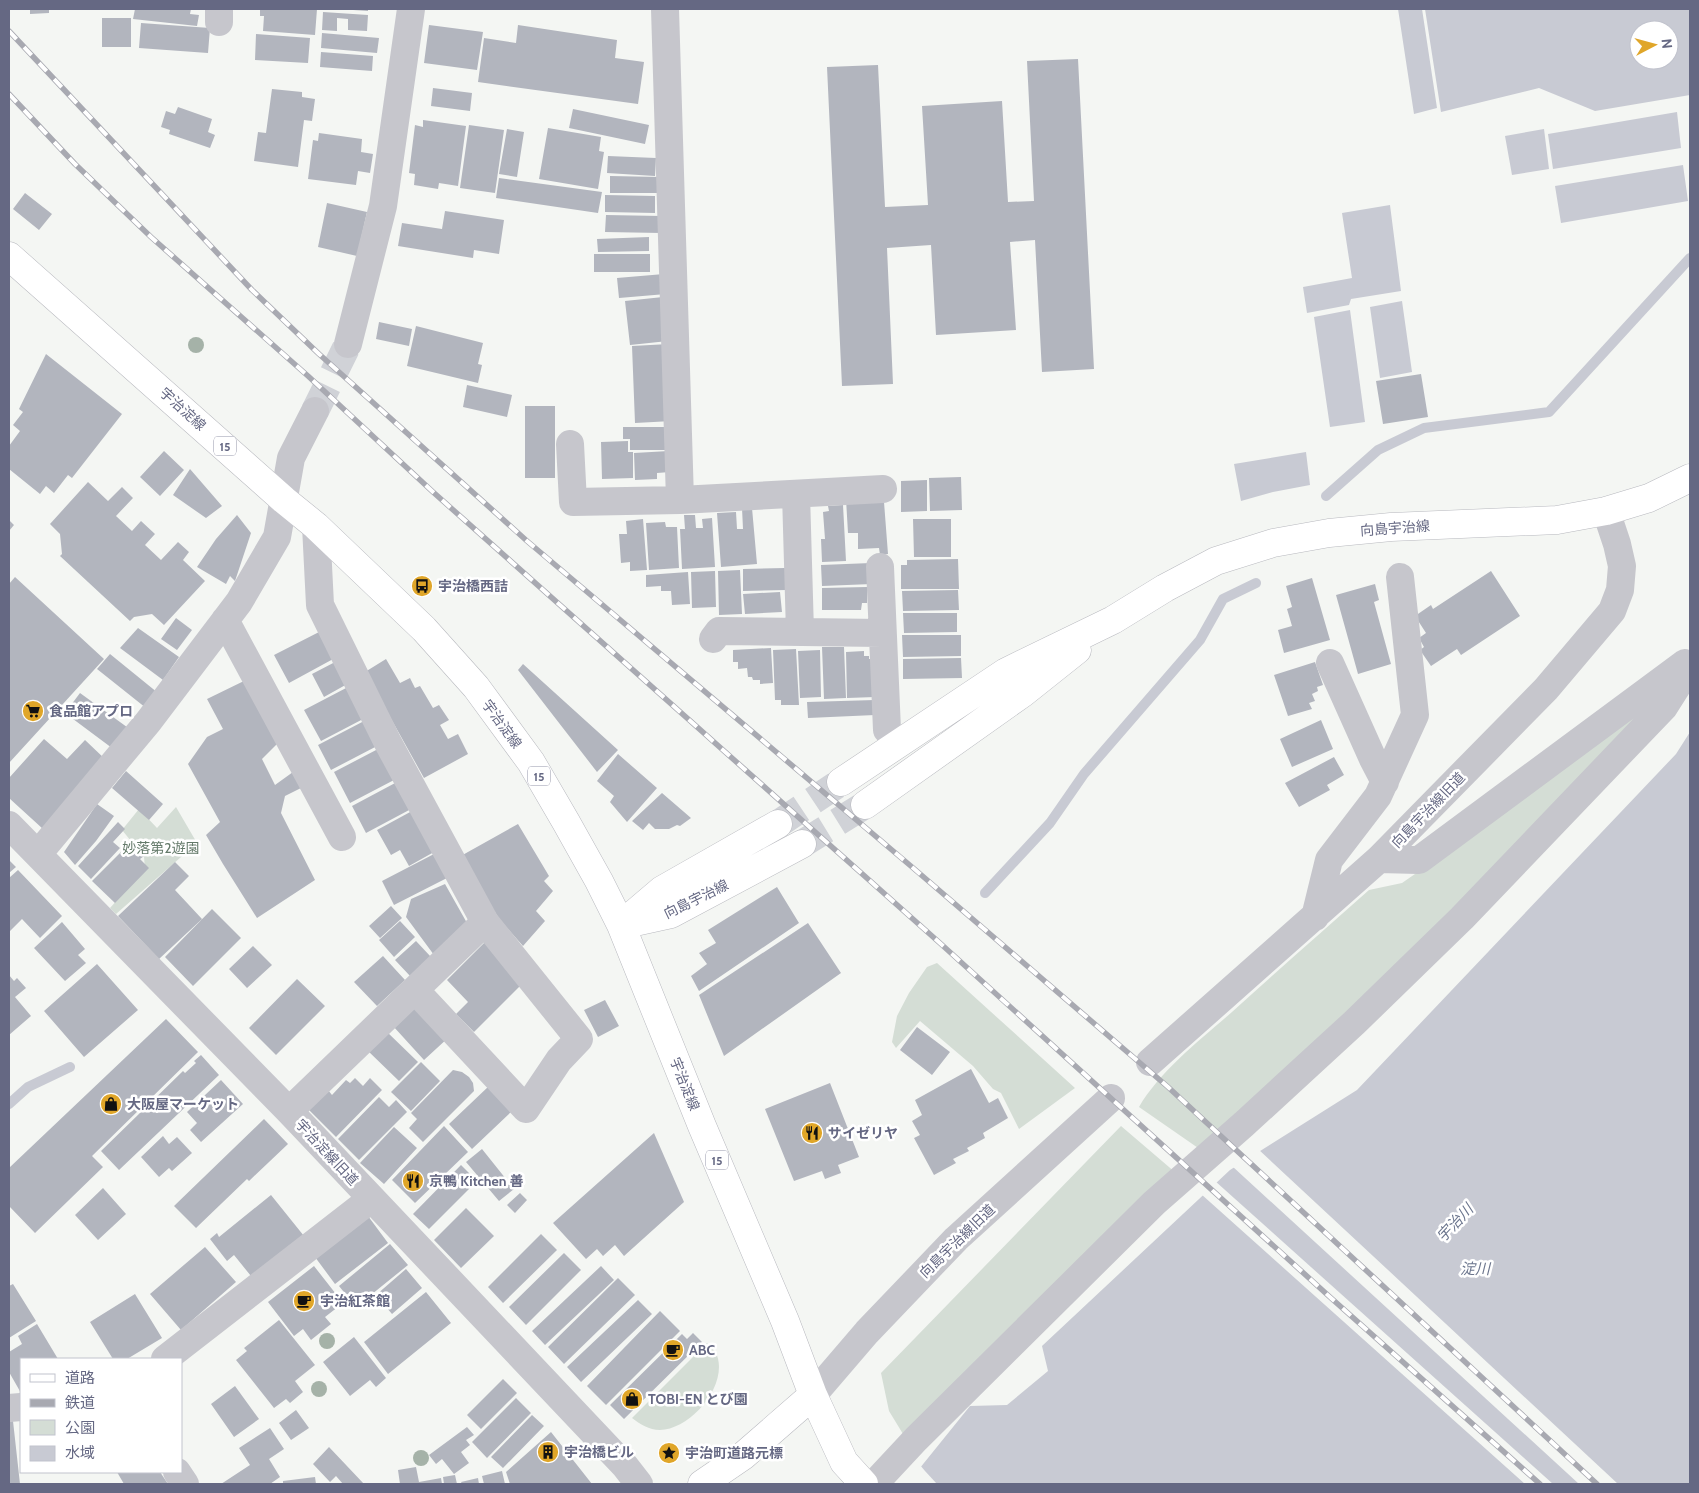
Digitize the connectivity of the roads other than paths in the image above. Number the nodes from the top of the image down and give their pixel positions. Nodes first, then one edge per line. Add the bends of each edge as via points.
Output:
1 (411, 9) edge
2 (665, 9) edge
3 (9, 256) edge
4 (348, 344) tunnel mouth
5 (315, 411) tunnel mouth
6 (570, 444) dead end
7 (1690, 478) edge
8 (883, 489) dead end
9 (796, 494) junction
10 (284, 500) junction
11 (680, 500) junction
12 (1606, 511) junction
13 (316, 526) junction
14 (880, 567) dead end
15 (1400, 576) dead end
16 (225, 620) junction
17 (1113, 620) junction
18 (800, 632) junction
19 (882, 633) junction
20 (713, 640) dead end
21 (1690, 659) edge
22 (1330, 663) dead end
23 (1690, 666) edge
24 (887, 730) dead end
25 (840, 782) tunnel mouth
26 (1385, 782) junction
27 (865, 805) tunnel mouth
28 (778, 824) tunnel mouth
29 (9, 825) edge
30 (342, 837) dead end
31 (802, 844) tunnel mouth
32 (38, 854) junction
33 (1379, 859) junction
34 (1315, 917) junction
35 (485, 922) junction
36 (621, 925) junction
37 (415, 990) junction
38 (1150, 1062) dead end
39 (1111, 1098) dead end
40 (289, 1111) junction
41 (371, 1199) junction
42 (165, 1358) edge
43 (814, 1395) junction
44 (178, 1473) edge
45 (185, 1484) edge
46 (639, 1484) edge
47 (702, 1484) edge
48 (864, 1484) edge
49 (874, 1484) edge

1 - 4 street via 383,206
2 - 11 street
3 - 10 main road, 宇治淀線 / 15
5 - 10 street via 291,458
6 - 11 street via 573,502
7 - 12 main road, 向島宇治線 via 1649,498
8 - 9 street
9 - 11 street
9 - 18 street
10 - 13 main road, 宇治淀線 / 15
10 - 16 street via 277,537
12 - 17 main road, 向島宇治線 via 1558,520 1329,533 1273,543 1216,562
12 - 33 street, 向島宇治線旧道 via 1622,566 1620,590 1612,611 1546,689
13 - 35 street via 320,606 387,741
13 - 36 main road, 宇治淀線 / 15 via 424,629 476,687 530,762
14 - 19 street
15 - 26 street via 1415,715
16 - 30 street
16 - 32 street via 148,722
17 - 25 main road, 向島宇治線 via 1006,672
17 - 27 main road, 向島宇治線 via 1023,693
18 - 19 street
18 - 20 street via 719,631
19 - 24 street
21 - 33 street via 1419,860
22 - 26 street
23 - 49 street via 1664,707 1462,918 1346,1030 1154,1204
26 - 34 street via 1329,860
28 - 36 main road, 向島宇治線 via 662,890
29 - 32 street, 宇治淀線旧道
31 - 36 main road, 向島宇治線 via 671,914
32 - 40 street, 宇治淀線旧道
33 - 34 street, 向島宇治線旧道
34 - 38 street, 向島宇治線旧道
35 - 37 street
35 - 37 street via 579,1039 559,1060 526,1109
36 - 43 main road, 宇治淀線 / 15
37 - 40 street
39 - 43 street, 向島宇治線旧道 via 956,1239 867,1332
40 - 41 street, 宇治淀線旧道
41 - 42 street
41 - 46 street, 宇治淀線旧道
43 - 47 main road via 743,1456
43 - 48 main road, 宇治淀線 via 844,1462
44 - 45 street

